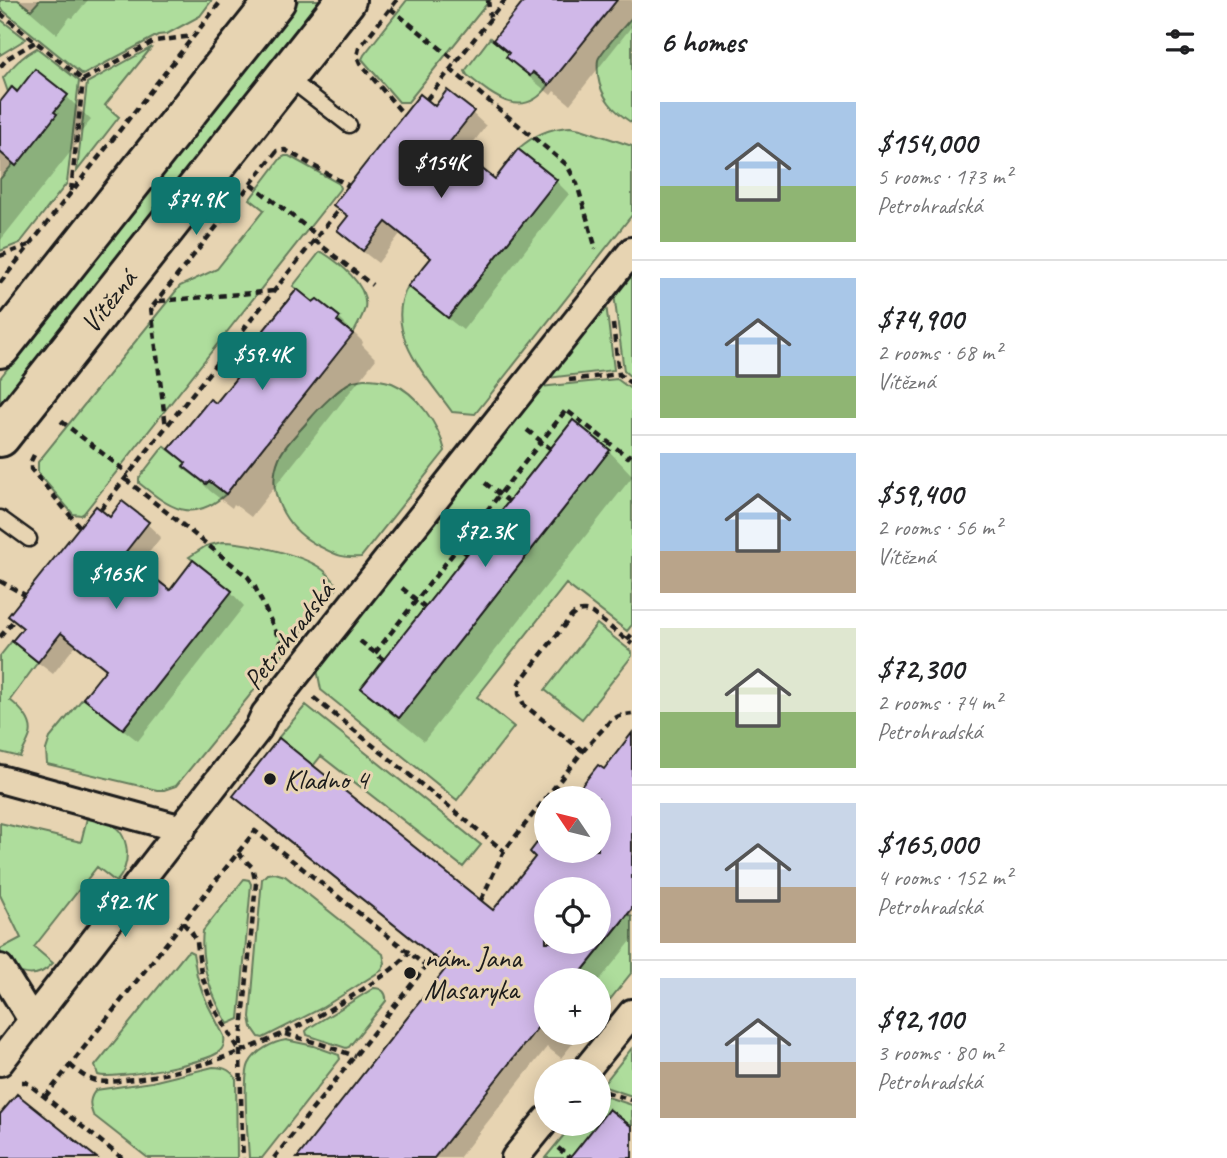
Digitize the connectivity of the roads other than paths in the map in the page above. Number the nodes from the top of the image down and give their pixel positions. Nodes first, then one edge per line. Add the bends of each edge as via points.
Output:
1 (276, 0) edge
2 (346, 0) edge
3 (286, 76) junction
4 (349, 125) dead end
5 (632, 251) edge
6 (0, 348) edge
7 (0, 437) edge
8 (0, 518) edge
9 (29, 539) dead end
10 (0, 779) edge
11 (182, 829) junction
12 (0, 968) edge
13 (632, 1013) edge
14 (32, 1020) junction
15 (596, 1059) edge
16 (0, 1062) edge
17 (534, 1135) edge
18 (515, 1158) edge

1 - 6 main road, Vítězná
2 - 3 main road, Vítězná
3 - 4 lane
3 - 7 main road, Vítězná
5 - 11 street, Petrohradská via 265,714
8 - 9 lane
10 - 11 street
11 - 14 street, Petrohradská
12 - 14 street
13 - 15 street
14 - 16 street, Petrohradská
17 - 18 street

